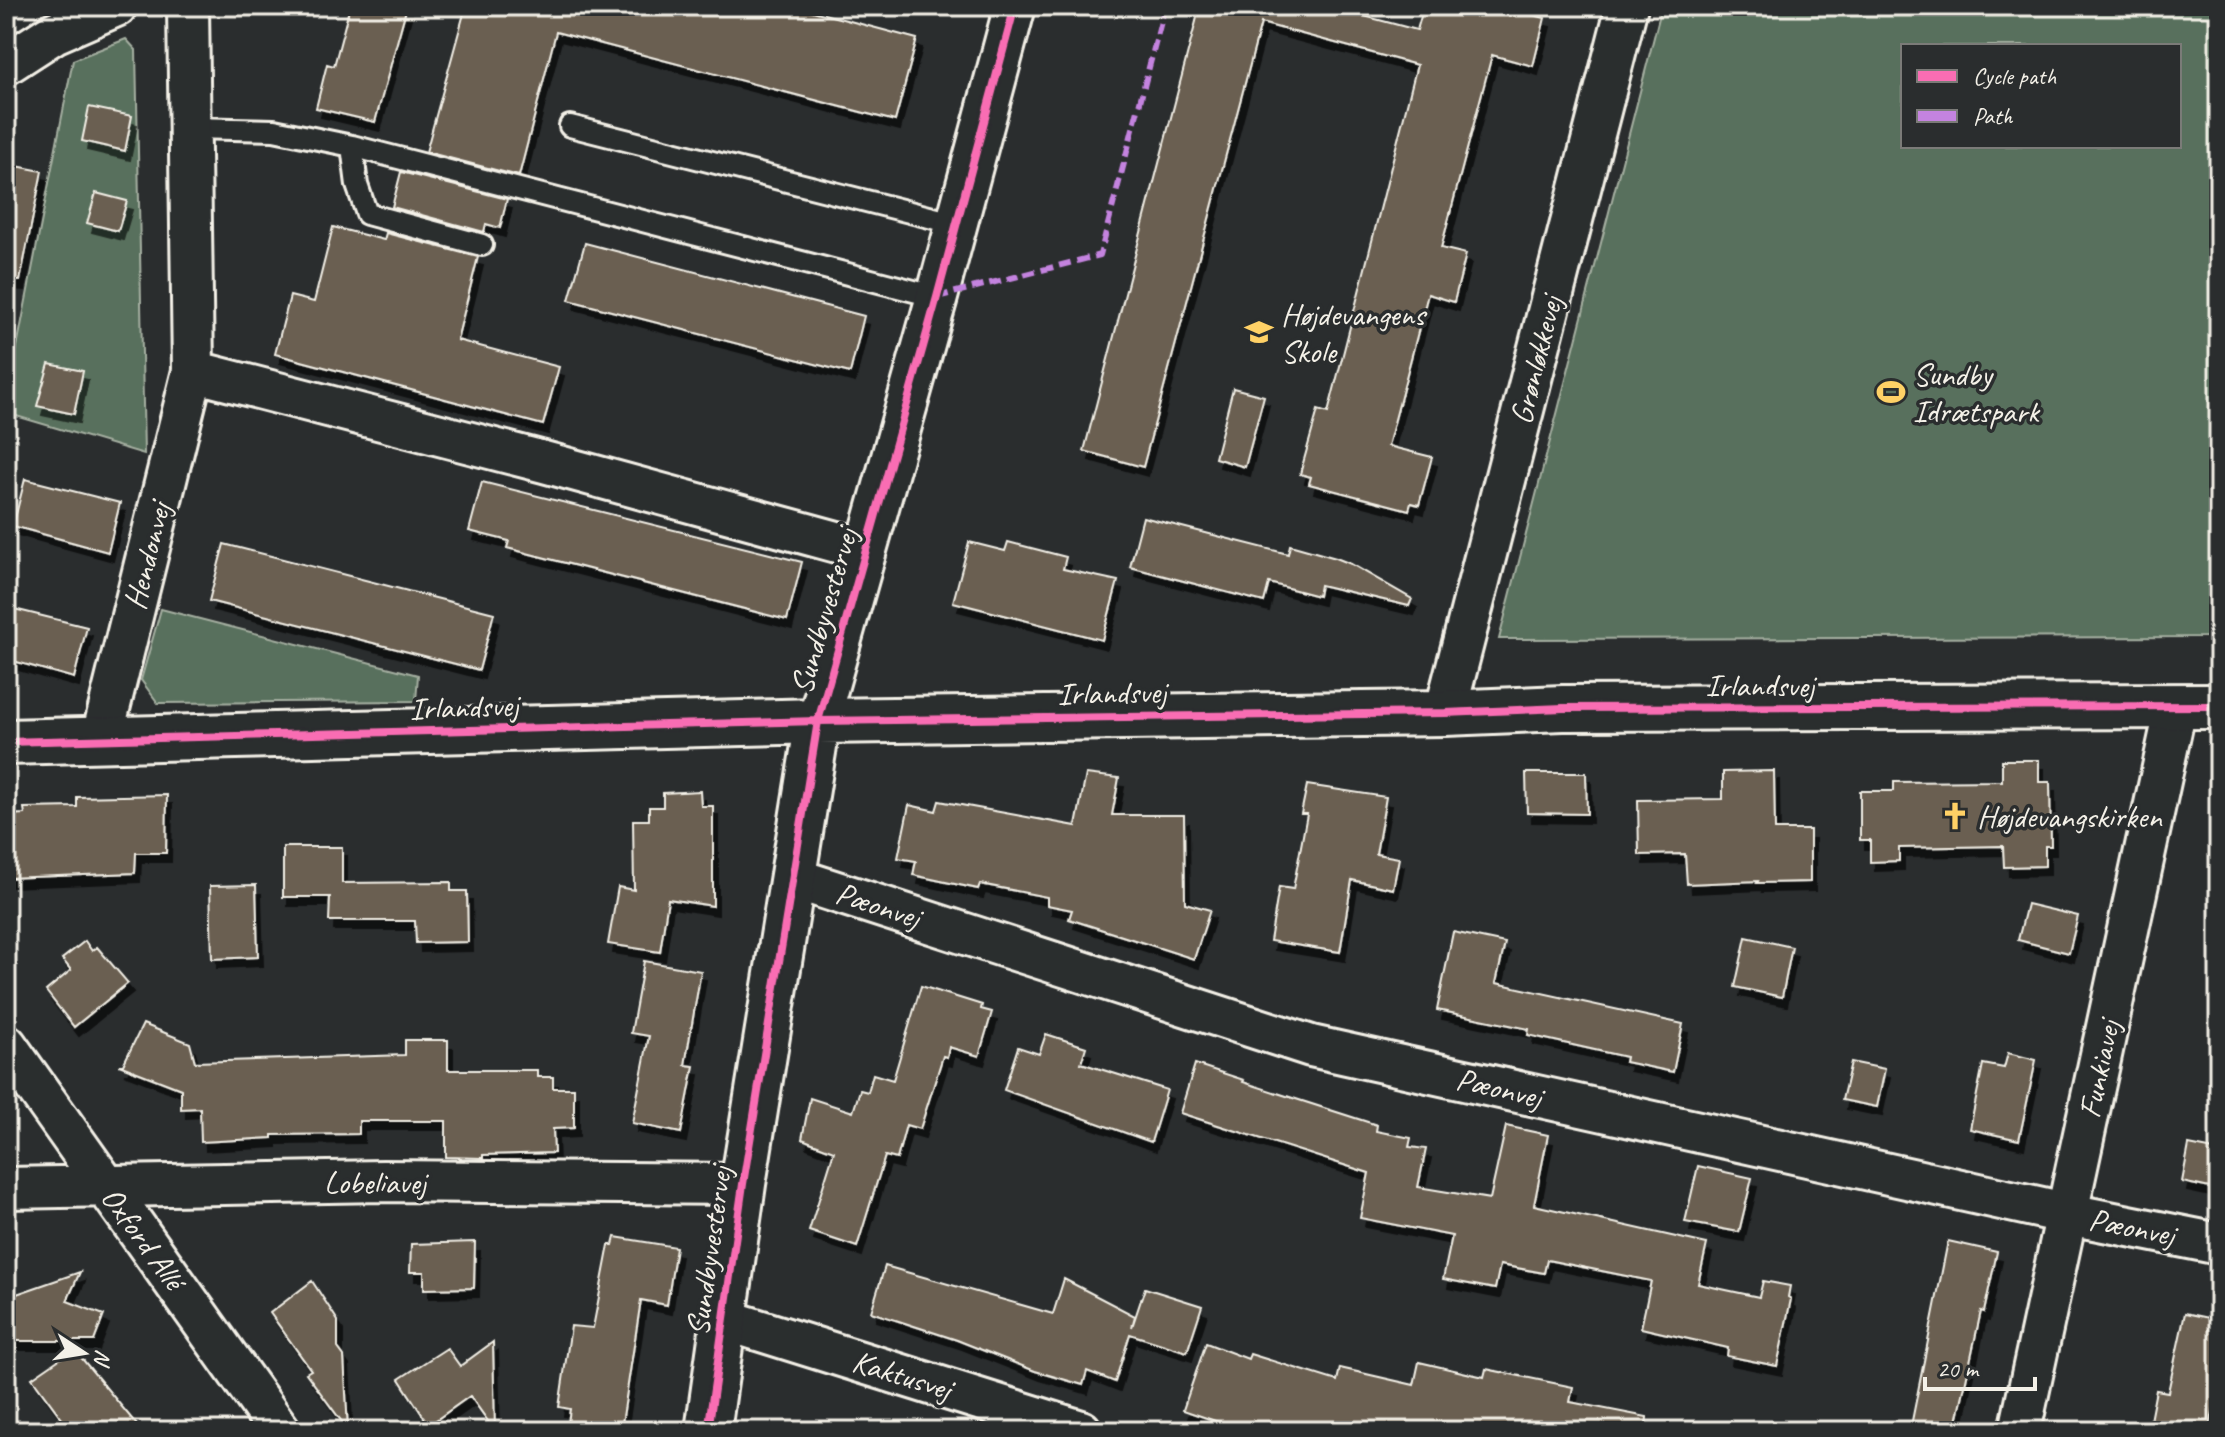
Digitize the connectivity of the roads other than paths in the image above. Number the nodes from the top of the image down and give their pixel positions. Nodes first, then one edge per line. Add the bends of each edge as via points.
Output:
1 (116, 6) edge
2 (188, 6) edge
3 (1015, 6) edge
4 (1627, 6) edge
5 (6, 64) edge
6 (570, 126) dead end
7 (190, 128) junction
8 (352, 146) junction
9 (957, 224) junction
10 (482, 245) dead end
11 (937, 297) junction
12 (193, 371) junction
13 (866, 550) junction
14 (2219, 706) edge
15 (2176, 707) junction
16 (1445, 713) junction
17 (818, 721) junction
18 (101, 741) junction
19 (6, 742) edge
20 (793, 878) junction
21 (6, 1045) edge
22 (743, 1184) junction
23 (106, 1186) junction
24 (6, 1188) edge
25 (2069, 1214) junction
26 (2219, 1244) edge
27 (723, 1319) junction
28 (280, 1431) edge
29 (708, 1431) edge
30 (1081, 1431) edge
31 (2020, 1431) edge

1 - 5 street via 54,33
2 - 7 street, Hendonvej
3 - 9 street, Sundbyvestervej
4 - 16 street, Grønløkkevej
6 - 9 lane
7 - 8 lane via 274,130
7 - 12 street, Hendonvej
8 - 10 lane via 367,214
8 - 11 lane
9 - 11 street, Sundbyvestervej
11 - 13 street, Sundbyvestervej
12 - 13 street, Sundbyvestervej
12 - 18 street, Hendonvej
13 - 17 street, Sundbyvestervej
14 - 15 street, Irlandsvej
15 - 16 street, Irlandsvej via 1563,708
15 - 25 street, Funkiavej
16 - 17 street, Irlandsvej
17 - 18 street, Irlandsvej
17 - 20 street, Sundbyvestervej
18 - 19 street, Irlandsvej
20 - 22 street, Sundbyvestervej
20 - 25 street, Pæonvej via 1311,1046
21 - 23 street, Oxford Allé
22 - 23 street, Lobeliavej via 383,1181
22 - 27 street, Sundbyvestervej
23 - 24 street, Lobeliavej
23 - 28 street, Oxford Allé
25 - 26 street, Pæonvej
25 - 31 street, Funkiavej
27 - 29 street, Sundbyvestervej
27 - 30 street, Kaktusvej

